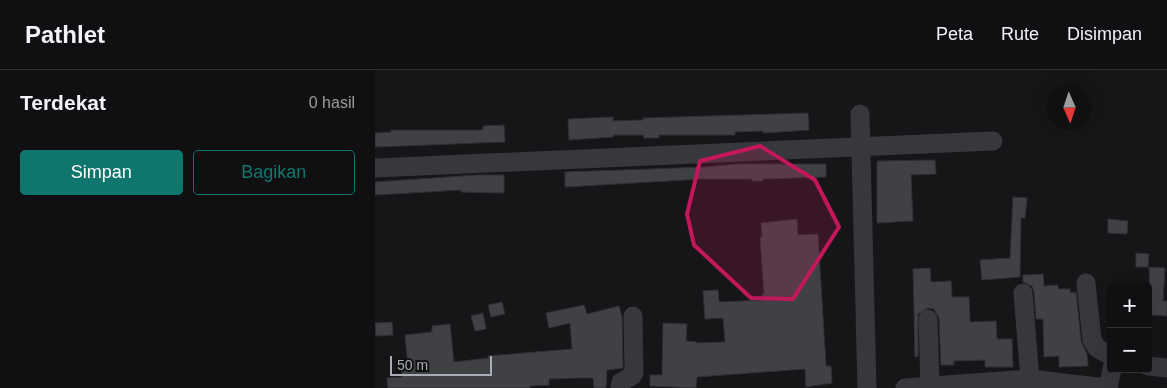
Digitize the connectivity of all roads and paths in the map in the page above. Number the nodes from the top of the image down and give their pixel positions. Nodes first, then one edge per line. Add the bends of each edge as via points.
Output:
1 (860, 114) dead end
2 (993, 141) dead end
3 (861, 148) junction
4 (375, 168) edge
5 (1086, 283) dead end
6 (1023, 293) dead end
7 (633, 316) dead end
8 (928, 319) dead end
9 (1107, 354) edge
10 (1152, 366) edge
11 (1167, 368) edge
12 (1111, 373) edge
13 (1030, 379) junction
14 (930, 386) junction
15 (620, 388) edge
16 (867, 388) edge
17 (905, 388) edge
18 (1107, 388) edge

1 - 3 street
2 - 3 street
3 - 4 street
3 - 16 street
5 - 9 street via 1092,340 1097,348
6 - 13 street
7 - 15 street via 634,373 621,382
8 - 14 street
10 - 11 street
12 - 18 street
13 - 14 street
13 - 18 street
14 - 17 street

